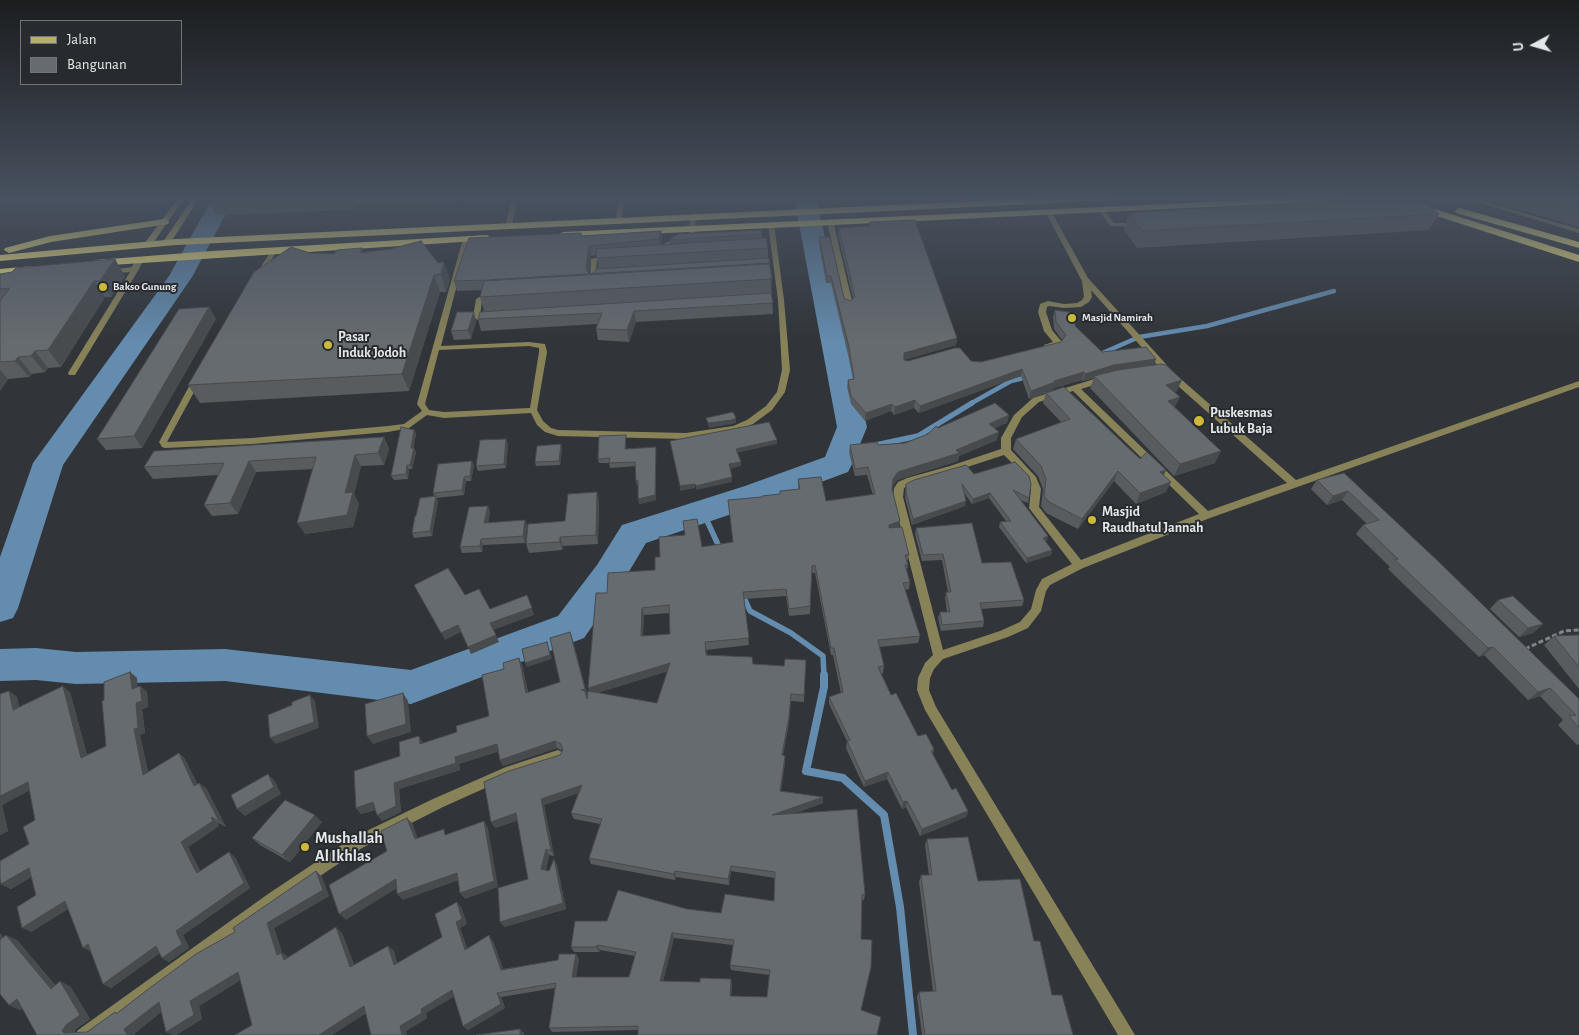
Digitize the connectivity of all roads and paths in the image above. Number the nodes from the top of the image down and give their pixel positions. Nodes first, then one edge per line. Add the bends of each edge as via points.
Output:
1 (28, 245) edge
2 (134, 245) edge
3 (316, 245) edge
4 (360, 245) edge
5 (464, 245) edge
6 (667, 245) edge
7 (834, 245) edge
8 (1067, 245) edge
9 (1537, 245) edge
10 (773, 246) joint
11 (763, 247) edge
12 (314, 248) junction
13 (274, 251) junction
14 (0, 252) edge
15 (664, 253) junction
16 (674, 253) edge
17 (652, 254) edge
18 (618, 256) edge
19 (0, 258) edge
20 (1579, 258) edge
21 (85, 264) edge
22 (138, 264) junction
23 (767, 264) edge
24 (776, 264) junction
25 (47, 268) edge
26 (0, 272) edge
27 (97, 273) edge
28 (593, 275) junction
29 (602, 275) edge
30 (778, 277) junction
31 (768, 278) edge
32 (1085, 279) junction
33 (254, 284) edge
34 (602, 288) edge
35 (592, 289) junction
36 (582, 290) edge
37 (497, 294) edge
38 (772, 300) edge
39 (782, 300) junction
40 (849, 305) edge
41 (500, 318) edge
42 (437, 348) junction
43 (1038, 350) edge
44 (1156, 371) edge
45 (72, 373) dead end
46 (200, 374) edge
47 (1171, 375) junction
48 (1112, 377) edge
49 (1579, 384) edge
50 (1074, 388) junction
51 (533, 410) junction
52 (426, 412) junction
53 (1006, 451) junction
54 (1296, 484) junction
55 (1206, 516) junction
56 (1079, 565) junction
57 (1579, 630) edge
58 (1522, 651) edge
59 (939, 656) junction
60 (558, 756) edge
61 (83, 1035) edge
62 (1127, 1035) edge

1 - 14 highway
2 - 19 highway
3 - 12 highway
4 - 12 highway
5 - 42 lane
6 - 15 lane
7 - 40 street
8 - 32 street
9 - 20 highway
10 - 11 lane
10 - 24 lane
12 - 13 highway
13 - 22 highway via 168,257
13 - 33 lane
15 - 16 lane
15 - 17 lane
18 - 28 lane via 594,258
21 - 22 highway
22 - 27 street
22 - 45 street
23 - 24 lane
24 - 30 lane
25 - 26 highway
28 - 29 lane
28 - 35 lane
30 - 31 lane
30 - 39 lane
32 - 43 street via 1088,297 1085,302 1064,306 1048,303 1043,306 1048,330 1057,344
32 - 47 street
34 - 35 lane
35 - 36 lane
37 - 41 lane via 487,294 479,299 476,317
38 - 39 lane
39 - 51 lane via 786,370 781,392 769,408 750,422 686,436 593,436 548,430
42 - 51 lane via 542,346
42 - 52 lane via 421,404
44 - 47 street
46 - 52 lane via 171,424 163,442 165,445 388,429 406,426
47 - 54 street
48 - 50 street
49 - 54 street via 1337,473
50 - 53 street via 1036,400 1018,415 1006,438
50 - 55 street
51 - 52 lane via 444,415
53 - 56 street via 1033,479 1036,489 1034,508
53 - 59 street via 910,480 898,488
54 - 55 street
55 - 56 street
56 - 59 street via 1046,582 1040,590 1036,611 1024,626
57 - 58 path via 1564,631
59 - 62 street via 929,666 924,678 923,690 931,710
60 - 61 street via 510,771 357,844 273,899

